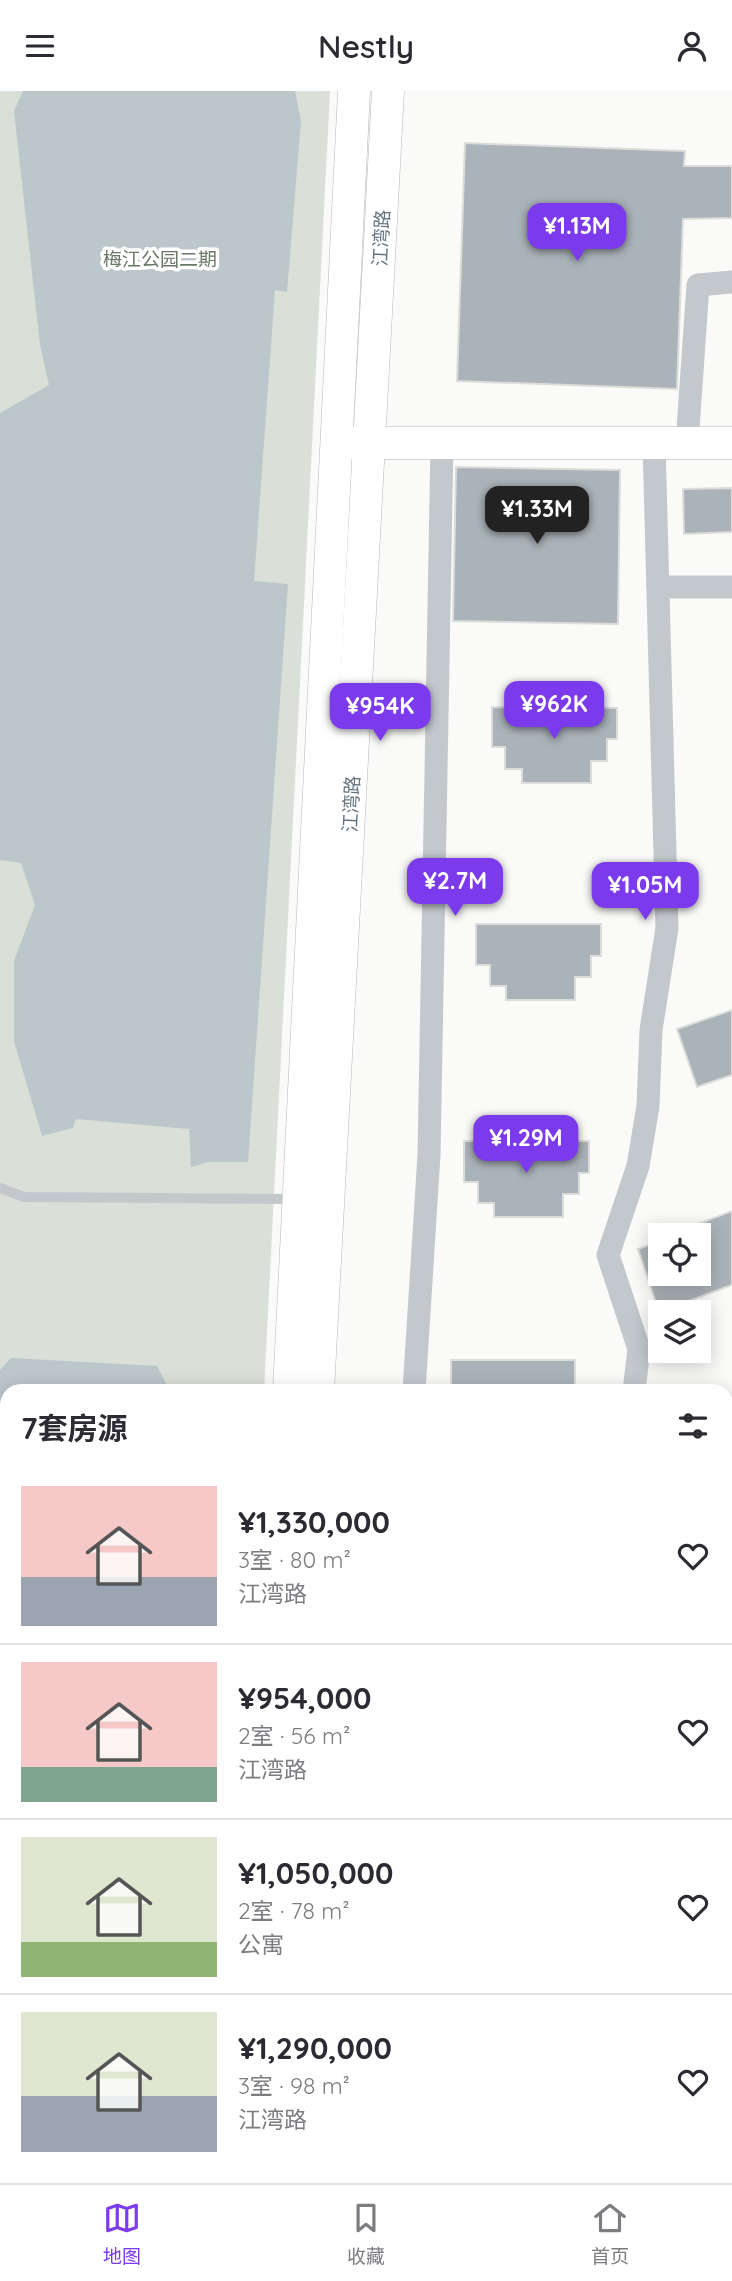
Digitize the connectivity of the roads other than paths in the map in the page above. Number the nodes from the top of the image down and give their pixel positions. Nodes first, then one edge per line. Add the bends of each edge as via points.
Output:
1 (354, 91) edge
2 (388, 91) edge
3 (732, 282) edge
4 (336, 443) junction
5 (371, 443) junction
6 (442, 443) junction
7 (654, 443) junction
8 (687, 443) junction
9 (732, 443) edge
10 (658, 587) junction
11 (732, 587) edge
12 (0, 1188) edge
13 (300, 1199) junction
14 (289, 1384) edge
15 (318, 1384) edge
16 (414, 1384) edge
17 (636, 1384) edge

1 - 4 main road, 江湾路
2 - 5 main road, 江湾路
3 - 8 street via 698,285
4 - 5 main road
4 - 13 main road, 江湾路
5 - 6 main road
5 - 15 main road, 江湾路
6 - 7 main road
6 - 16 street via 429,1155
7 - 8 main road
7 - 10 street
8 - 9 main road
10 - 11 street
10 - 17 street via 667,928 651,1030 648,1106 638,1166 608,1255 639,1349
12 - 13 lane via 24,1197
13 - 14 main road, 江湾路

